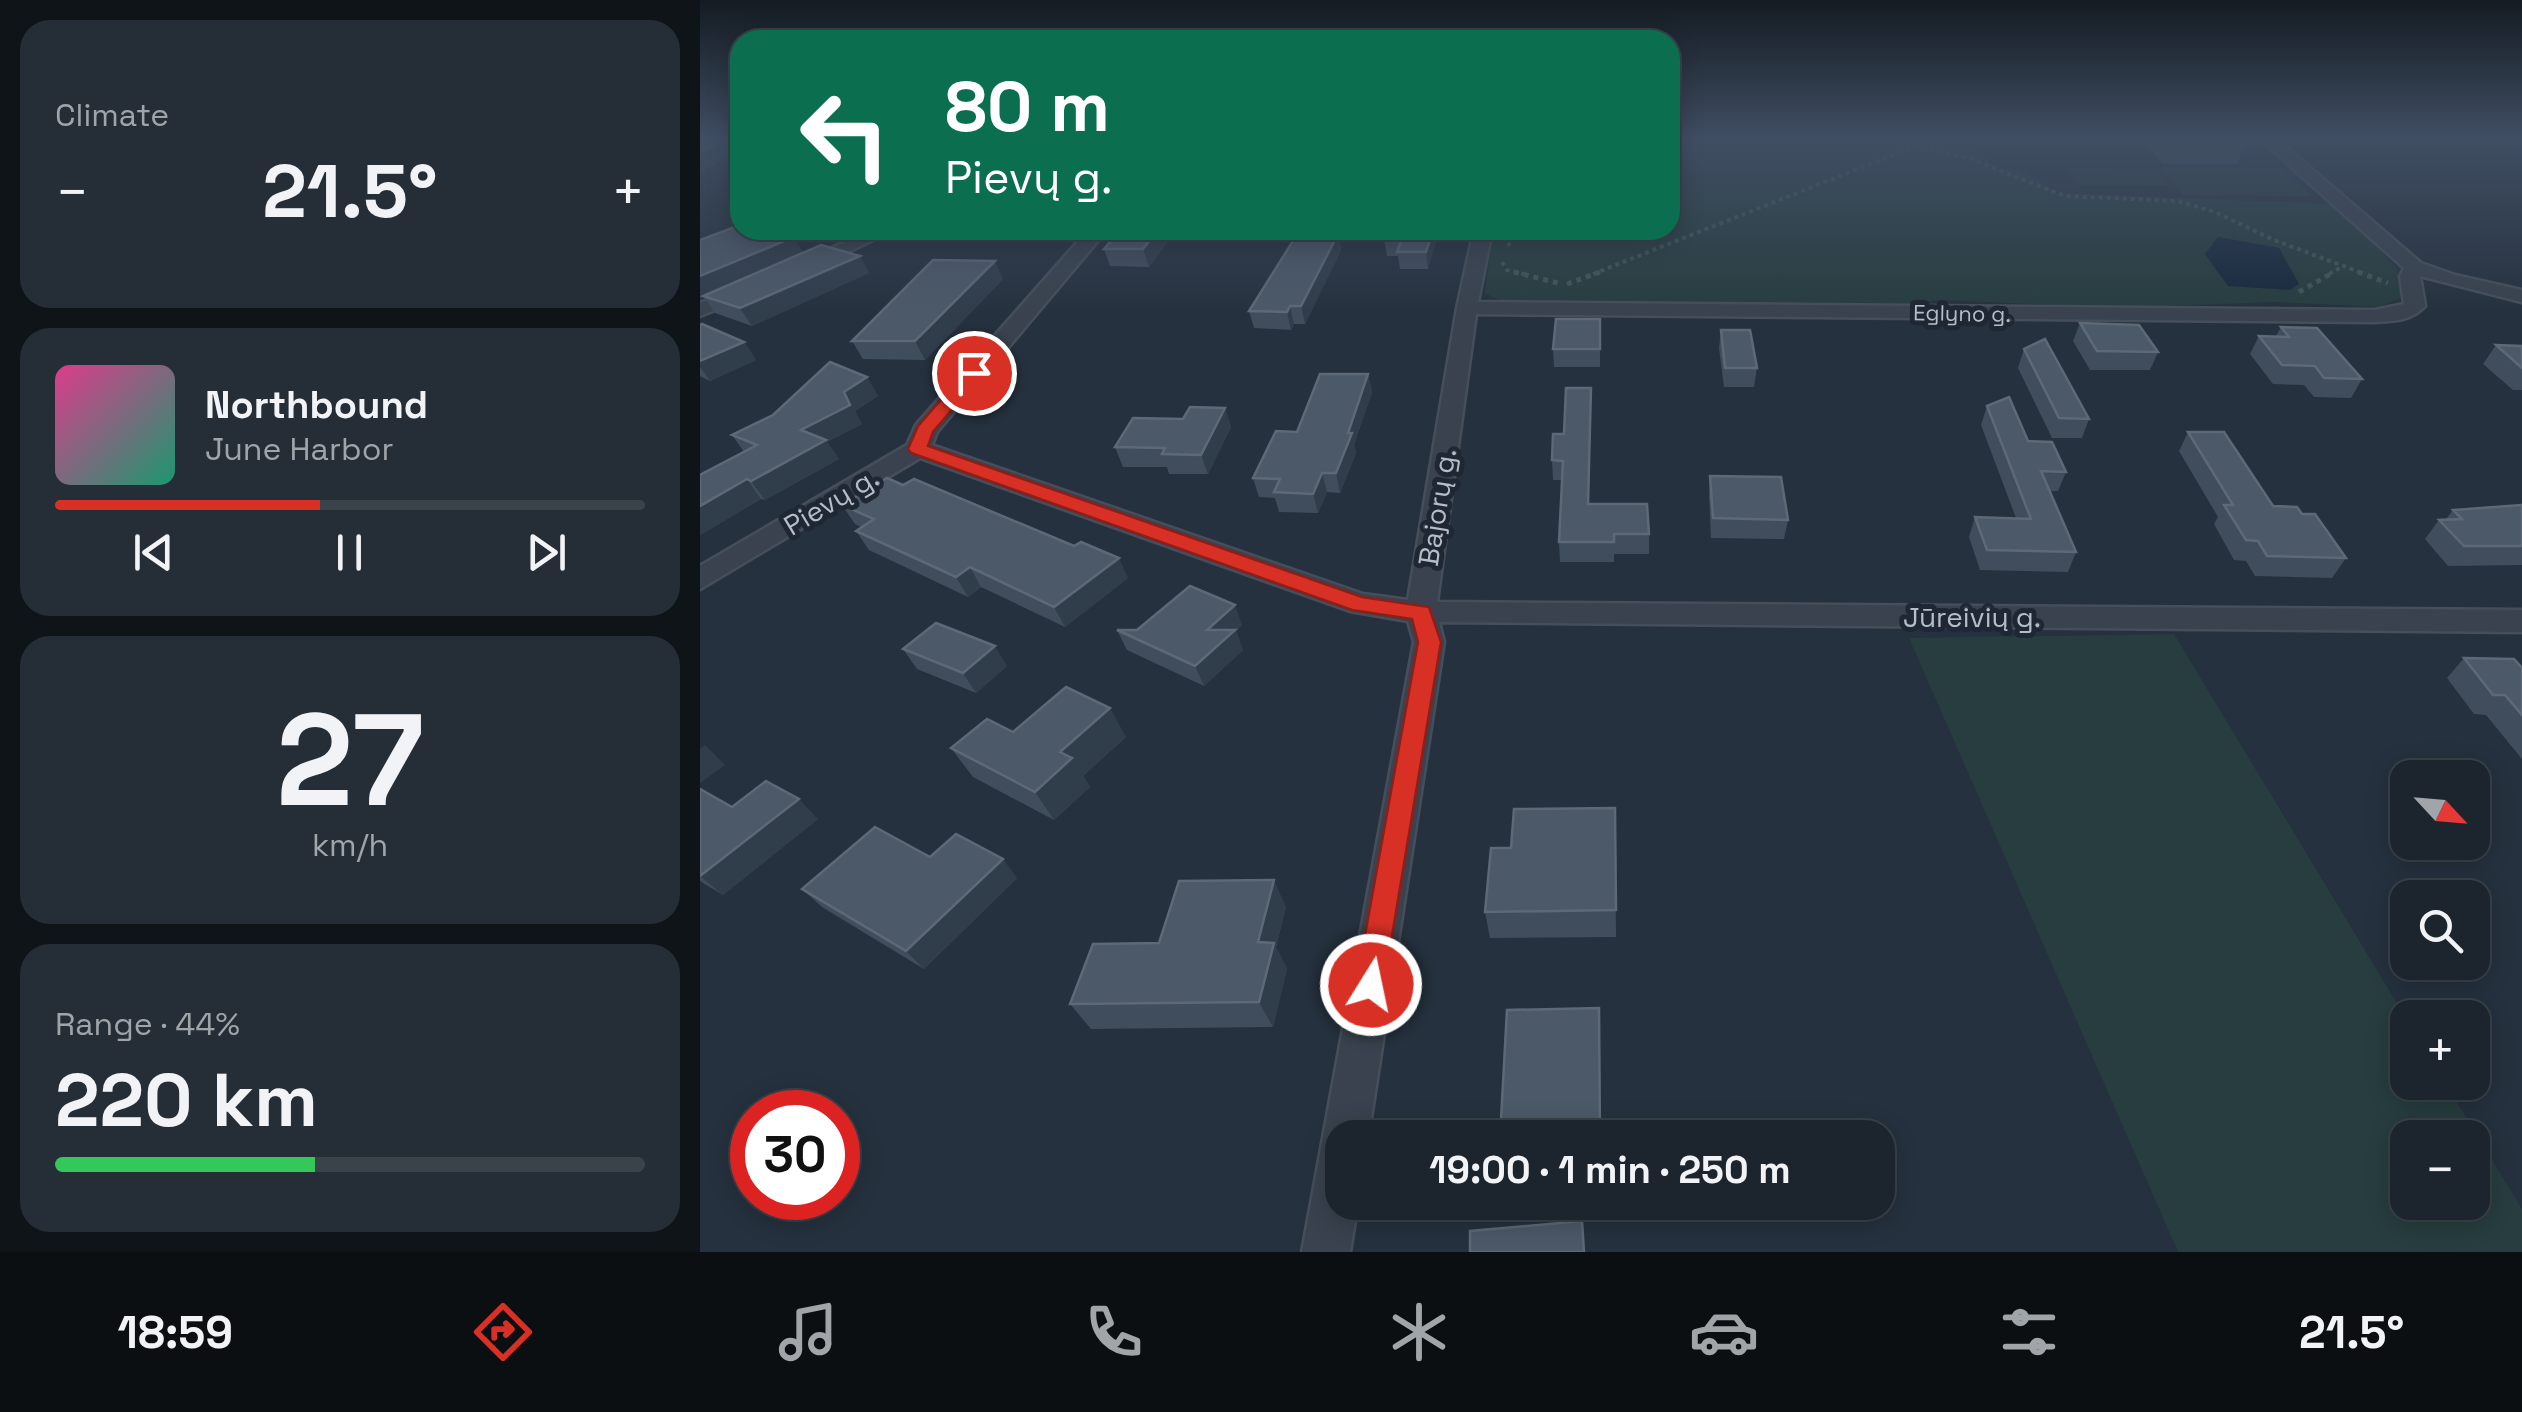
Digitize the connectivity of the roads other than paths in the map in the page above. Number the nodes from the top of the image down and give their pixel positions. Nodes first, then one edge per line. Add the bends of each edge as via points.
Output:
1 (2335, 197) edge
2 (862, 240) edge
3 (1089, 240) edge
4 (1481, 240) edge
5 (2414, 267) junction
6 (2522, 296) edge
7 (1467, 308) junction
8 (700, 310) edge
9 (918, 449) junction
10 (700, 579) edge
11 (1421, 612) junction
12 (2516, 628) edge
13 (1348, 1120) edge
14 (1331, 1220) edge
15 (1326, 1252) edge

1 - 5 street
2 - 8 street
3 - 9 street via 925,430
4 - 7 street, Bajorų g.
5 - 6 street
5 - 7 street, Eglyno g. via 2415,306 2375,316
7 - 11 street, Bajorų g.
9 - 10 street, Pievų g.
9 - 11 street via 1360,604
11 - 12 street, Jūreivių g.
11 - 13 street, Bajorų g. via 1429,642
14 - 15 street

